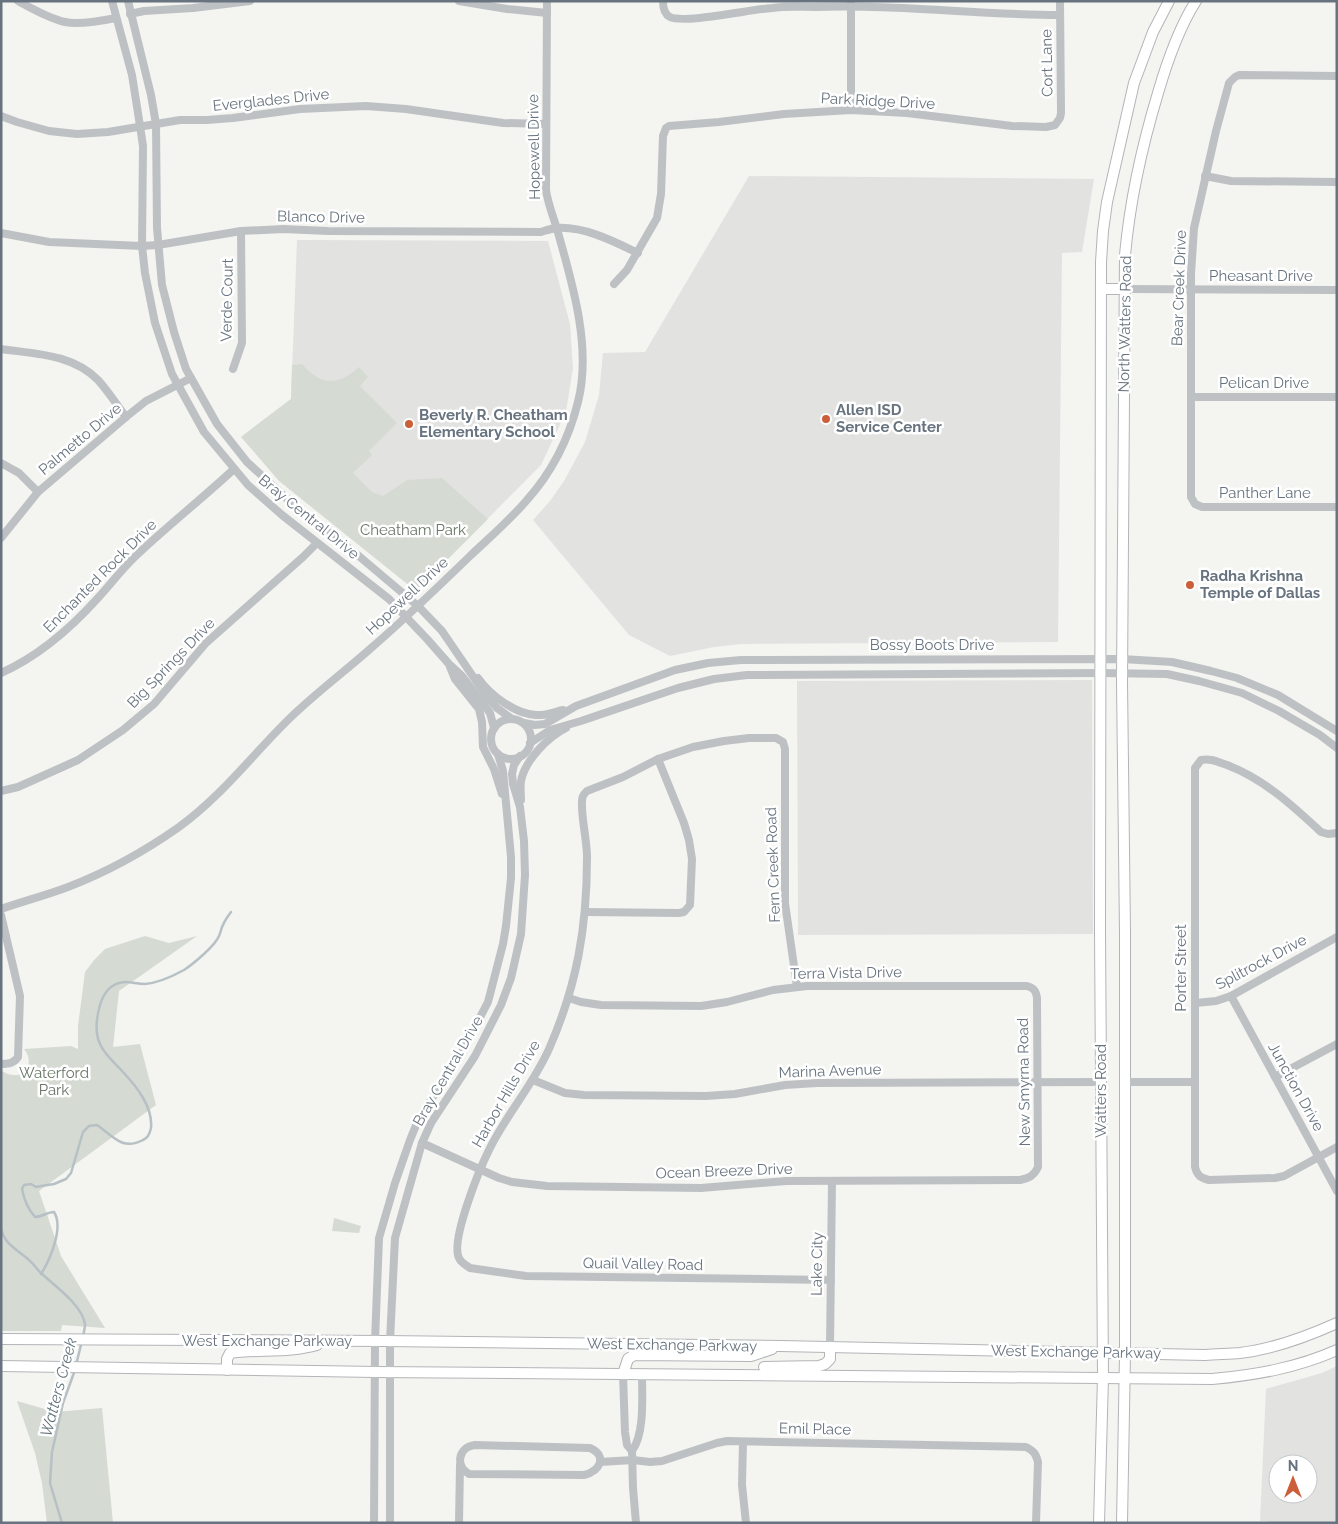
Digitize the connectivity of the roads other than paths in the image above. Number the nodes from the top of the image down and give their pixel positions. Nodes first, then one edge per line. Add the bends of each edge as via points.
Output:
1 (18, 1) edge
2 (112, 1) edge
3 (128, 1) edge
4 (250, 1) edge
5 (459, 1) edge
6 (547, 1) edge
7 (663, 1) edge
8 (1060, 1) edge
9 (1169, 1) edge
10 (1196, 1) edge
11 (851, 3) edge
12 (546, 13) junction
13 (130, 14) junction
14 (1060, 15) junction
15 (116, 18) junction
16 (1337, 76) edge
17 (851, 110) junction
18 (1, 116) edge
19 (1057, 123) joint
20 (156, 124) junction
21 (546, 124) junction
22 (140, 126) junction
23 (1205, 176) junction
24 (1337, 182) edge
25 (556, 228) junction
26 (241, 231) junction
27 (1, 233) edge
28 (158, 245) junction
29 (142, 246) junction
30 (638, 252) junction
31 (614, 284) dead end
32 (1100, 289) junction
33 (1125, 289) junction
34 (1191, 289) junction
35 (1337, 290) edge
36 (1, 349) edge
37 (233, 369) dead end
38 (191, 378) junction
39 (178, 385) junction
40 (1191, 397) junction
41 (1337, 397) edge
42 (126, 417) junction
43 (1, 464) edge
44 (234, 469) junction
45 (38, 492) junction
46 (1194, 504) joint
47 (1337, 507) edge
48 (1, 538) edge
49 (317, 543) junction
50 (418, 606) junction
51 (406, 618) junction
52 (462, 659) junction
53 (1101, 659) junction
54 (1122, 659) junction
55 (448, 664) junction
56 (1101, 672) junction
57 (1, 673) edge
58 (1122, 673) junction
59 (576, 706) junction
60 (512, 719) junction
61 (581, 721) junction
62 (524, 723) junction
63 (494, 728) junction
64 (1337, 732) edge
65 (530, 743) junction
66 (1337, 748) edge
67 (498, 754) junction
68 (520, 756) junction
69 (658, 759) junction
70 (1, 791) edge
71 (506, 803) junction
72 (520, 808) junction
73 (1333, 833) edge
74 (1, 909) edge
75 (585, 912) junction
76 (1, 915) edge
77 (1337, 937) edge
78 (797, 987) junction
79 (1035, 990) joint
80 (1231, 996) junction
81 (569, 998) junction
82 (1195, 1003) junction
83 (1337, 1044) edge
84 (1, 1064) edge
85 (1275, 1077) junction
86 (533, 1080) junction
87 (1101, 1082) junction
88 (1125, 1082) junction
89 (1195, 1082) junction
90 (1038, 1083) junction
91 (422, 1143) junction
92 (1337, 1147) edge
93 (1318, 1157) junction
94 (481, 1170) junction
95 (1035, 1174) joint
96 (832, 1181) junction
97 (1337, 1191) edge
98 (459, 1258) joint
99 (831, 1280) junction
100 (1337, 1323) edge
101 (1, 1339) edge
102 (330, 1341) junction
103 (375, 1341) junction
104 (390, 1341) junction
105 (780, 1346) junction
106 (830, 1347) junction
107 (1337, 1350) edge
108 (1103, 1354) junction
109 (1125, 1354) junction
110 (1, 1366) edge
111 (227, 1370) junction
112 (376, 1372) junction
113 (391, 1372) junction
114 (623, 1374) junction
115 (642, 1374) junction
116 (734, 1374) junction
117 (1103, 1377) junction
118 (1125, 1378) junction
119 (743, 1442) junction
120 (632, 1451) junction
121 (633, 1460) junction
122 (600, 1462) junction
123 (460, 1464) junction
124 (468, 1473) junction
125 (460, 1483) junction
126 (374, 1523) edge
127 (390, 1523) edge
128 (459, 1523) edge
129 (636, 1523) edge
130 (746, 1523) edge
131 (1036, 1523) edge
132 (1099, 1523) edge
133 (1122, 1523) edge

1 - 15 street via 66,22
2 - 15 street, Bray Central Drive
3 - 13 street, Bray Central Drive
4 - 13 street
5 - 12 street
6 - 12 street, Hopewell Drive
7 - 11 street via 664,11 673,18
8 - 14 street, Cort Lane
9 - 32 main road, North Watters Road via 1153,32 1134,83 1102,231
10 - 33 main road, North Watters Road via 1170,55 1150,118 1128,219
11 - 14 street
11 - 17 street
12 - 21 street, Hopewell Drive
13 - 20 street, Bray Central Drive via 152,95
14 - 19 street, Cort Lane via 1061,113
15 - 22 street, Bray Central Drive via 132,75
16 - 23 street, Bear Creek Drive via 1239,75 1233,78
17 - 19 street, Park Ridge Drive via 907,113 1012,126 1046,127
17 - 30 street, Park Ridge Drive via 667,127 663,136 657,218
18 - 22 street, Everglades Drive via 48,131 77,134
20 - 21 street, Everglades Drive via 300,109 366,106 503,123
20 - 22 street, Everglades Drive
20 - 28 street, Bray Central Drive
21 - 25 street, Hopewell Drive via 546,190
22 - 29 street, Bray Central Drive via 143,146
23 - 24 street via 1231,181
23 - 34 street, Bear Creek Drive via 1194,228
25 - 26 street, Blanco Drive via 541,232
25 - 30 street, Blanco Drive via 592,233
25 - 50 street, Hopewell Drive via 574,299 582,362 578,399 569,433 548,472 528,499
26 - 28 street, Blanco Drive
26 - 37 street, Verde Court via 242,343
27 - 29 street, Blanco Drive via 57,243
28 - 29 street, Blanco Drive
28 - 38 street, Bray Central Drive via 164,299
29 - 39 street, Bray Central Drive via 155,323
30 - 31 street via 628,270
32 - 33 main road
32 - 53 main road, North Watters Road
33 - 34 street, Pheasant Drive
33 - 54 main road, North Watters Road
34 - 35 street, Pheasant Drive
34 - 40 street, Bear Creek Drive
36 - 42 street via 52,355 76,364 98,380
38 - 39 street, Palmetto Drive
38 - 50 street, Bray Central Drive via 217,424 247,462 294,505
39 - 42 street, Palmetto Drive via 146,401
39 - 44 street, Bray Central Drive via 204,432
40 - 41 street, Pelican Drive
40 - 46 street, Bear Creek Drive via 1191,497
42 - 45 street, Palmetto Drive
43 - 45 street via 19,473
44 - 49 street, Bray Central Drive via 248,485
44 - 57 street, Enchanted Rock Drive via 139,552 58,638 27,660
45 - 48 street, Palmetto Drive
46 - 47 street, Panther Lane via 1202,507
49 - 51 street, Bray Central Drive via 389,599
49 - 70 street, Big Springs Drive via 206,643 154,704 123,730 78,760 18,787
50 - 51 street, Hopewell Drive
50 - 52 street, Bray Central Drive
51 - 55 street, Bray Central Drive
51 - 74 street, Hopewell Drive via 289,719 228,786 180,826 123,862 69,887
52 - 59 street via 484,686 506,705 520,711 540,715
52 - 60 street, Bray Central Drive via 487,697
53 - 54 street, Bossy Boots Drive
53 - 56 main road, Watters Road
53 - 59 street, Bossy Boots Drive via 741,660 675,670
54 - 58 main road, Watters Road
54 - 64 street, Bossy Boots Drive via 1172,662 1236,678 1278,694
55 - 63 street, Bray Central Drive via 462,676 488,710
55 - 71 street via 455,679 479,710 483,747
56 - 58 street, Bossy Boots Drive
56 - 61 street, Bossy Boots Drive via 747,674 694,683
56 - 87 main road, Watters Road
58 - 66 street, Bossy Boots Drive via 1167,674 1242,693 1279,711
58 - 88 main road, Watters Road
59 - 62 street, Bossy Boots Drive via 545,724
60 - 62 street
60 - 63 street via 503,720
61 - 65 street, Bossy Boots Drive via 550,730
61 - 72 street via 557,733 540,748 521,781
62 - 65 street via 530,732
63 - 67 street via 491,744
65 - 68 street
67 - 68 street via 507,758
67 - 71 street, Bray Central Drive
68 - 72 street, Bray Central Drive via 512,774
69 - 75 street, Harbor Hills Drive via 584,794
69 - 75 street via 689,840 692,901 688,909 679,913
69 - 78 street, Fern Creek Road via 731,740 776,738 782,742 785,903
71 - 103 street, Bray Central Drive via 511,871 503,944 488,1002 460,1054 419,1118 395,1183 379,1238
72 - 91 street, Bray Central Drive via 525,875 521,934 511,978 476,1056 431,1122
73 - 82 street, Porter Street via 1321,832 1279,795 1247,774 1211,759 1201,760 1195,768
75 - 81 street, Harbor Hills Drive
76 - 84 street via 20,996 16,1061
77 - 80 street, Splitrock Drive
78 - 79 street, Terra Vista Drive via 1027,986
78 - 81 street, Terra Vista Drive via 701,1006 601,1005
79 - 90 street, New Smyrna Road
80 - 82 street, Splitrock Drive
80 - 85 street, Junction Drive
81 - 86 street, Harbor Hills Drive
82 - 89 street, Porter Street
83 - 85 street
85 - 93 street, Junction Drive
86 - 90 street, Marina Avenue via 565,1093 654,1096 735,1094 809,1084
86 - 94 street, Harbor Hills Drive via 496,1138
87 - 90 street, Marina Avenue
87 - 108 main road, Watters Road
88 - 89 street
88 - 109 main road, Watters Road
89 - 93 street, Porter Street via 1195,1168 1200,1177 1209,1180 1275,1178
90 - 95 street, New Smyrna Road via 1038,1167
91 - 94 street, Ocean Breeze Drive
91 - 104 street, Bray Central Drive via 395,1238
92 - 93 street
93 - 97 street, Junction Drive
94 - 96 street, Ocean Breeze Drive via 512,1182 547,1186 701,1188 762,1182
94 - 98 street, Harbor Hills Drive via 460,1233
95 - 96 street, Ocean Breeze Drive via 1020,1180
96 - 99 street, Lake City
98 - 99 street, Quail Valley Road via 470,1268 526,1276
99 - 106 street, Lake City
100 - 109 main road, West Exchange Parkway via 1305,1337 1241,1353
101 - 102 main road, West Exchange Parkway
102 - 103 main road, West Exchange Parkway
102 - 111 main road via 295,1350 230,1353
103 - 104 main road, West Exchange Parkway
103 - 112 street, Bray Central Drive
104 - 105 main road, West Exchange Parkway
104 - 113 street, Bray Central Drive
105 - 106 main road, West Exchange Parkway
105 - 114 main road via 751,1356 634,1356 628,1359
106 - 108 main road, West Exchange Parkway
106 - 116 main road via 830,1359 819,1366 750,1368
107 - 118 main road, West Exchange Parkway via 1266,1373 1212,1379
108 - 109 main road, West Exchange Parkway
108 - 117 main road, Watters Road
109 - 118 main road, Watters Road
110 - 111 main road, West Exchange Parkway
111 - 112 main road, West Exchange Parkway
112 - 113 main road, West Exchange Parkway
112 - 126 street, Bray Central Drive
113 - 114 main road, West Exchange Parkway
113 - 127 street, Bray Central Drive
114 - 115 main road, West Exchange Parkway
114 - 120 street via 625,1432
115 - 116 main road, West Exchange Parkway
115 - 120 street via 640,1427 637,1444
116 - 117 main road, West Exchange Parkway
117 - 118 main road, West Exchange Parkway
117 - 132 main road, Watters Road
118 - 133 main road, Watters Road
119 - 121 street, Emil Place via 717,1443 662,1461
119 - 130 street via 742,1484
119 - 131 street, Emil Place via 1026,1448 1033,1450 1038,1462
120 - 121 street
121 - 122 street, Emil Place
121 - 129 street
122 - 123 street via 597,1453 590,1448 475,1445 462,1451
122 - 124 street via 593,1473 584,1475
123 - 124 street
123 - 125 street
124 - 125 street
125 - 128 street

